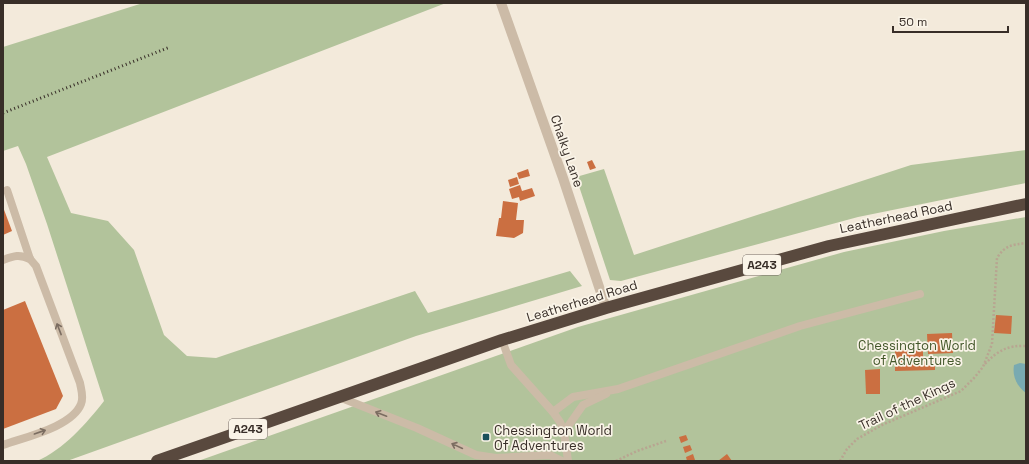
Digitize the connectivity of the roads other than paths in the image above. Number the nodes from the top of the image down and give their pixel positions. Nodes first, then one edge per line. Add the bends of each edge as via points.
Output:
1 (501, 3) edge
2 (7, 190) dead end
3 (1026, 204) edge
4 (30, 259) junction
5 (3, 260) edge
6 (920, 294) dead end
7 (606, 308) junction
8 (502, 340) junction
9 (618, 389) junction
10 (339, 397) junction
11 (553, 412) junction
12 (564, 432) junction
13 (3, 444) edge
14 (157, 461) edge
15 (562, 461) edge
16 (568, 461) edge

1 - 7 street, Chalky Lane
2 - 4 lane
3 - 7 highway, Leatherhead Road / A243 via 829,246
4 - 5 lane via 21,255
13 -> 4 lane via 52,427 76,413 81,403 80,383 36,266
6 - 9 lane via 800,326
7 - 8 highway, Leatherhead Road / A243
8 - 10 highway, Leatherhead Road / A243
8 - 11 lane via 512,365
9 - 11 lane via 573,397
9 - 12 lane via 583,405
10 - 14 highway, Leatherhead Road / A243
15 -> 10 lane via 550,455 496,458 476,455
11 - 12 lane
12 - 16 lane

